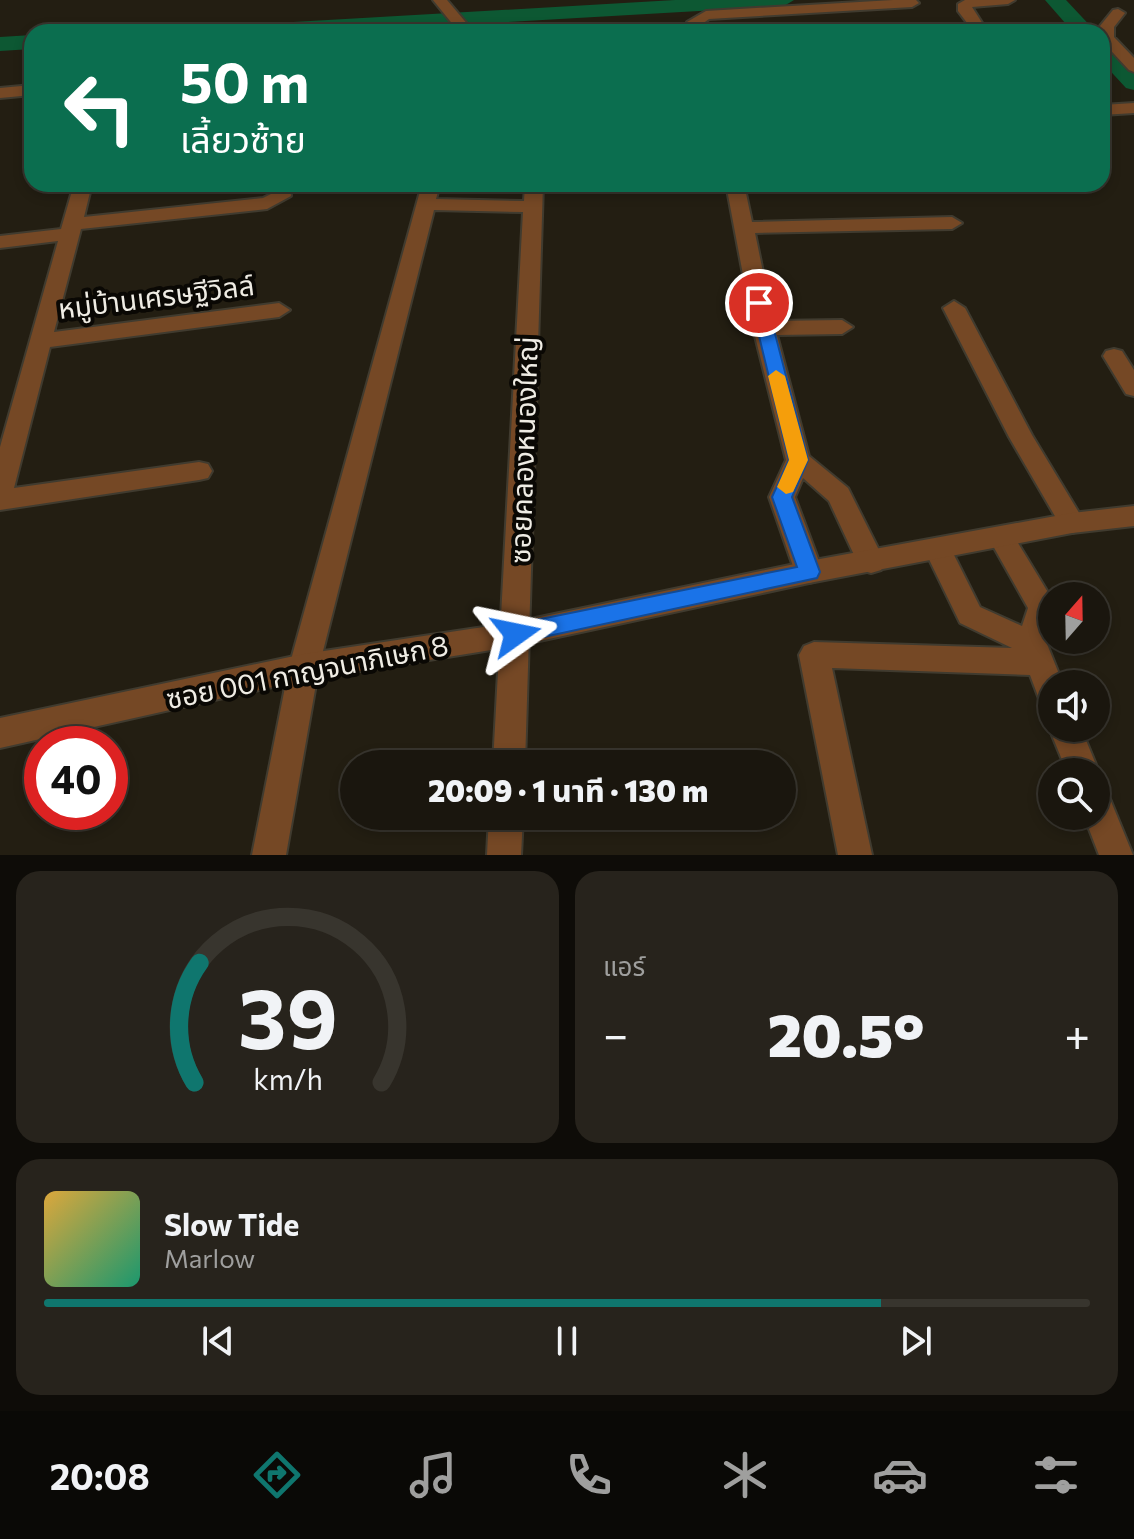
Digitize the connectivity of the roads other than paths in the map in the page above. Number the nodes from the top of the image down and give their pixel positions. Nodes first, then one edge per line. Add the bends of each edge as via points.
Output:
1 (1008, 0) edge
2 (440, 1) edge
3 (912, 3) dead end
4 (1118, 13) dead end
5 (460, 24) edge
6 (695, 24) edge
7 (975, 24) edge
8 (1109, 24) edge
9 (1110, 41) edge
10 (1134, 67) edge
11 (24, 91) edge
12 (0, 93) edge
13 (1134, 108) edge
14 (1110, 110) edge
15 (81, 192) edge
16 (282, 192) edge
17 (736, 192) edge
18 (428, 194) edge
19 (534, 196) edge
20 (952, 223) dead end
21 (742, 228) junction
22 (71, 229) junction
23 (0, 242) edge
24 (954, 308) dead end
25 (279, 310) dead end
26 (842, 327) dead end
27 (764, 328) junction
28 (41, 341) junction
29 (1114, 356) dead end
30 (1134, 388) edge
31 (798, 460) junction
32 (199, 471) dead end
33 (0, 492) edge
34 (0, 500) edge
35 (1134, 516) edge
36 (1072, 523) junction
37 (1001, 537) junction
38 (937, 549) junction
39 (871, 562) junction
40 (809, 572) junction
41 (516, 634) junction
42 (1036, 653) junction
43 (304, 667) junction
44 (1043, 670) edge
45 (0, 733) edge
46 (510, 750) edge
47 (505, 830) edge
48 (1106, 830) edge
49 (269, 855) edge
50 (504, 855) edge
51 (855, 855) edge
52 (1116, 855) edge

1 - 7 street via 965,4
2 - 5 street
3 - 6 street via 706,15
4 - 8 street
9 - 10 street
11 - 12 street
13 - 14 street
15 - 22 street, หมู่บ้านเศรษฐีวิลล์
16 - 22 street via 267,203
17 - 21 street
18 - 19 street
18 - 43 street
19 - 41 street, ซอยคลองหนองใหญ่
20 - 21 street
21 - 27 street
22 - 23 street
22 - 28 street, หมู่บ้านเศรษฐีวิลล์
24 - 36 street
25 - 28 street, หมู่บ้านเศรษฐีวิลล์
26 - 27 street
27 - 31 street
28 - 33 street, หมู่บ้านเศรษฐีวิลล์
29 - 30 street
31 - 39 street via 839,495
31 - 40 street via 782,497
32 - 34 street
35 - 36 street, ซอย 001 กาญจนาภิเษก 8
36 - 37 street, ซอย 001 กาญจนาภิเษก 8
37 - 38 street, ซอย 001 กาญจนาภิเษก 8
37 - 42 street via 1042,607
38 - 39 street, ซอย 001 กาญจนาภิเษก 8
38 - 42 street via 970,615
39 - 40 street, ซอย 001 กาญจนาภิเษก 8
40 - 41 street, ซอย 001 กาญจนาภิเษก 8
41 - 43 street, ซอย 001 กาญจนาภิเษก 8
41 - 46 street, ซอยคลองหนองใหญ่
42 - 44 street
42 - 51 street via 814,655
43 - 45 street, ซอย 001 กาญจนาภิเษก 8
43 - 49 street
47 - 50 street
48 - 52 street

